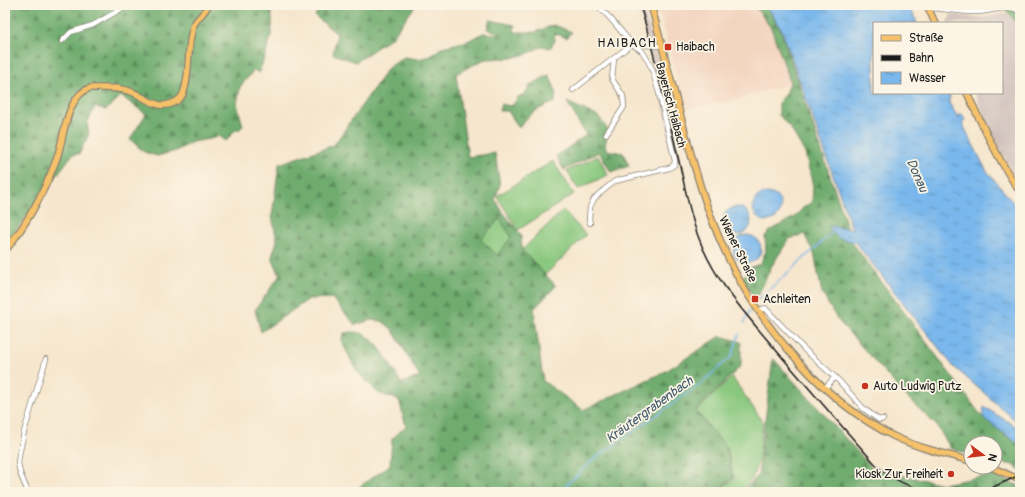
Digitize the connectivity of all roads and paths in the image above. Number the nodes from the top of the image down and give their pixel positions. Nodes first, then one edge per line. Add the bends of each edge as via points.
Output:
1 (128, 5) edge
2 (208, 5) edge
3 (597, 5) edge
4 (651, 5) edge
5 (928, 7) edge
6 (1020, 11) edge
7 (935, 22) edge
8 (62, 41) dead end
9 (632, 44) junction
10 (662, 45) junction
11 (614, 59) junction
12 (573, 90) dead end
13 (968, 94) edge
14 (606, 134) dead end
15 (1020, 192) edge
16 (590, 223) dead end
17 (5, 251) edge
18 (758, 310) junction
19 (46, 359) dead end
20 (835, 377) junction
21 (825, 388) junction
22 (864, 409) junction
23 (858, 416) junction
24 (883, 419) dead end
25 (963, 459) edge
26 (1003, 472) edge
27 (1020, 480) edge
28 (28, 492) edge

1 - 8 street via 93,25 71,32
2 - 17 main road via 193,27 185,88 176,102 160,105 133,92 111,89 90,88 79,95 70,111 46,184 23,227
3 - 9 street, Bayerisch Haibach
4 - 10 main road, Wiener Straße
5 - 6 street via 973,12 1006,8
5 - 7 main road
9 - 10 street
9 - 11 street
9 - 16 street, Bayerisch Haibach via 642,51 652,69 675,161 669,168 616,181 594,199 590,207
10 - 18 main road, Wiener Straße via 707,208 735,273
11 - 12 street
11 - 14 street via 612,79 623,96 624,106
13 - 15 main road
18 - 20 street via 765,308
18 - 21 main road, Wiener Straße via 786,348
19 - 28 street via 19,455 20,473
20 - 21 street
20 - 22 street
21 - 23 main road, Wiener Straße
22 - 23 street
22 - 24 street via 879,420
23 - 25 main road, Wiener Straße via 900,439
26 - 27 main road

